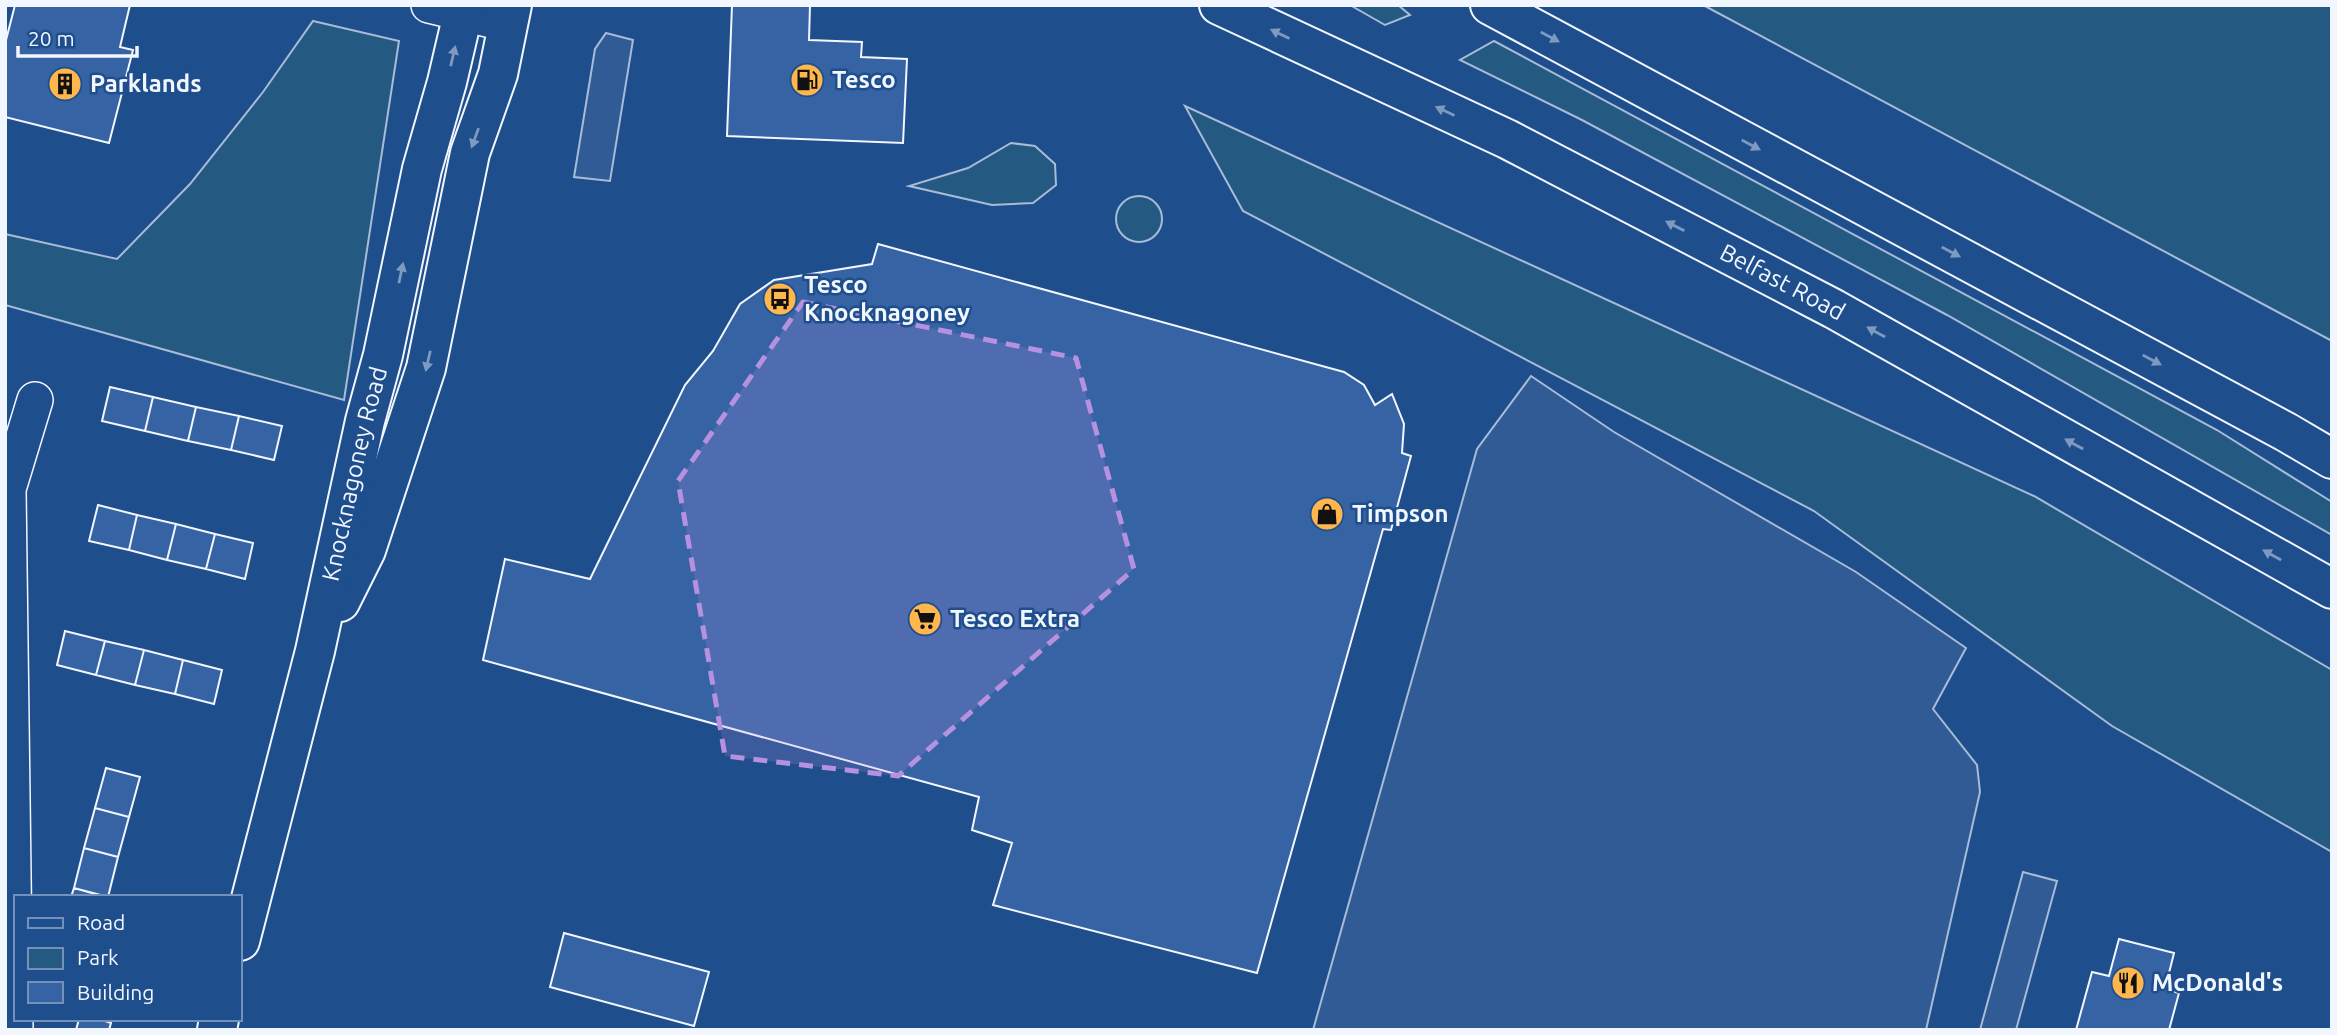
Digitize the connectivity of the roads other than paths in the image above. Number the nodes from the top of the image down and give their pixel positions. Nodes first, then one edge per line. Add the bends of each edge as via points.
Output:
1 (1219, 5) edge
2 (1490, 5) edge
3 (452, 8) edge
4 (510, 15) edge
5 (35, 400) dead end
6 (2286, 432) junction
7 (2332, 446) edge
8 (2332, 459) edge
9 (7, 568) edge
10 (2332, 589) edge
11 (316, 650) junction
12 (242, 933) edge
13 (14, 972) edge

10 -> 1 main road, Belfast Road via 1834,309 1507,139
2 -> 6 main road
3 - 4 street
11 -> 3 main road, Knocknagoney Road via 422,169 447,82
4 -> 11 main road via 498,74 470,153 426,368 366,550
5 - 9 street via 8,489
6 - 7 main road
6 - 8 main road
9 - 13 street
11 - 12 main road, Knocknagoney Road

